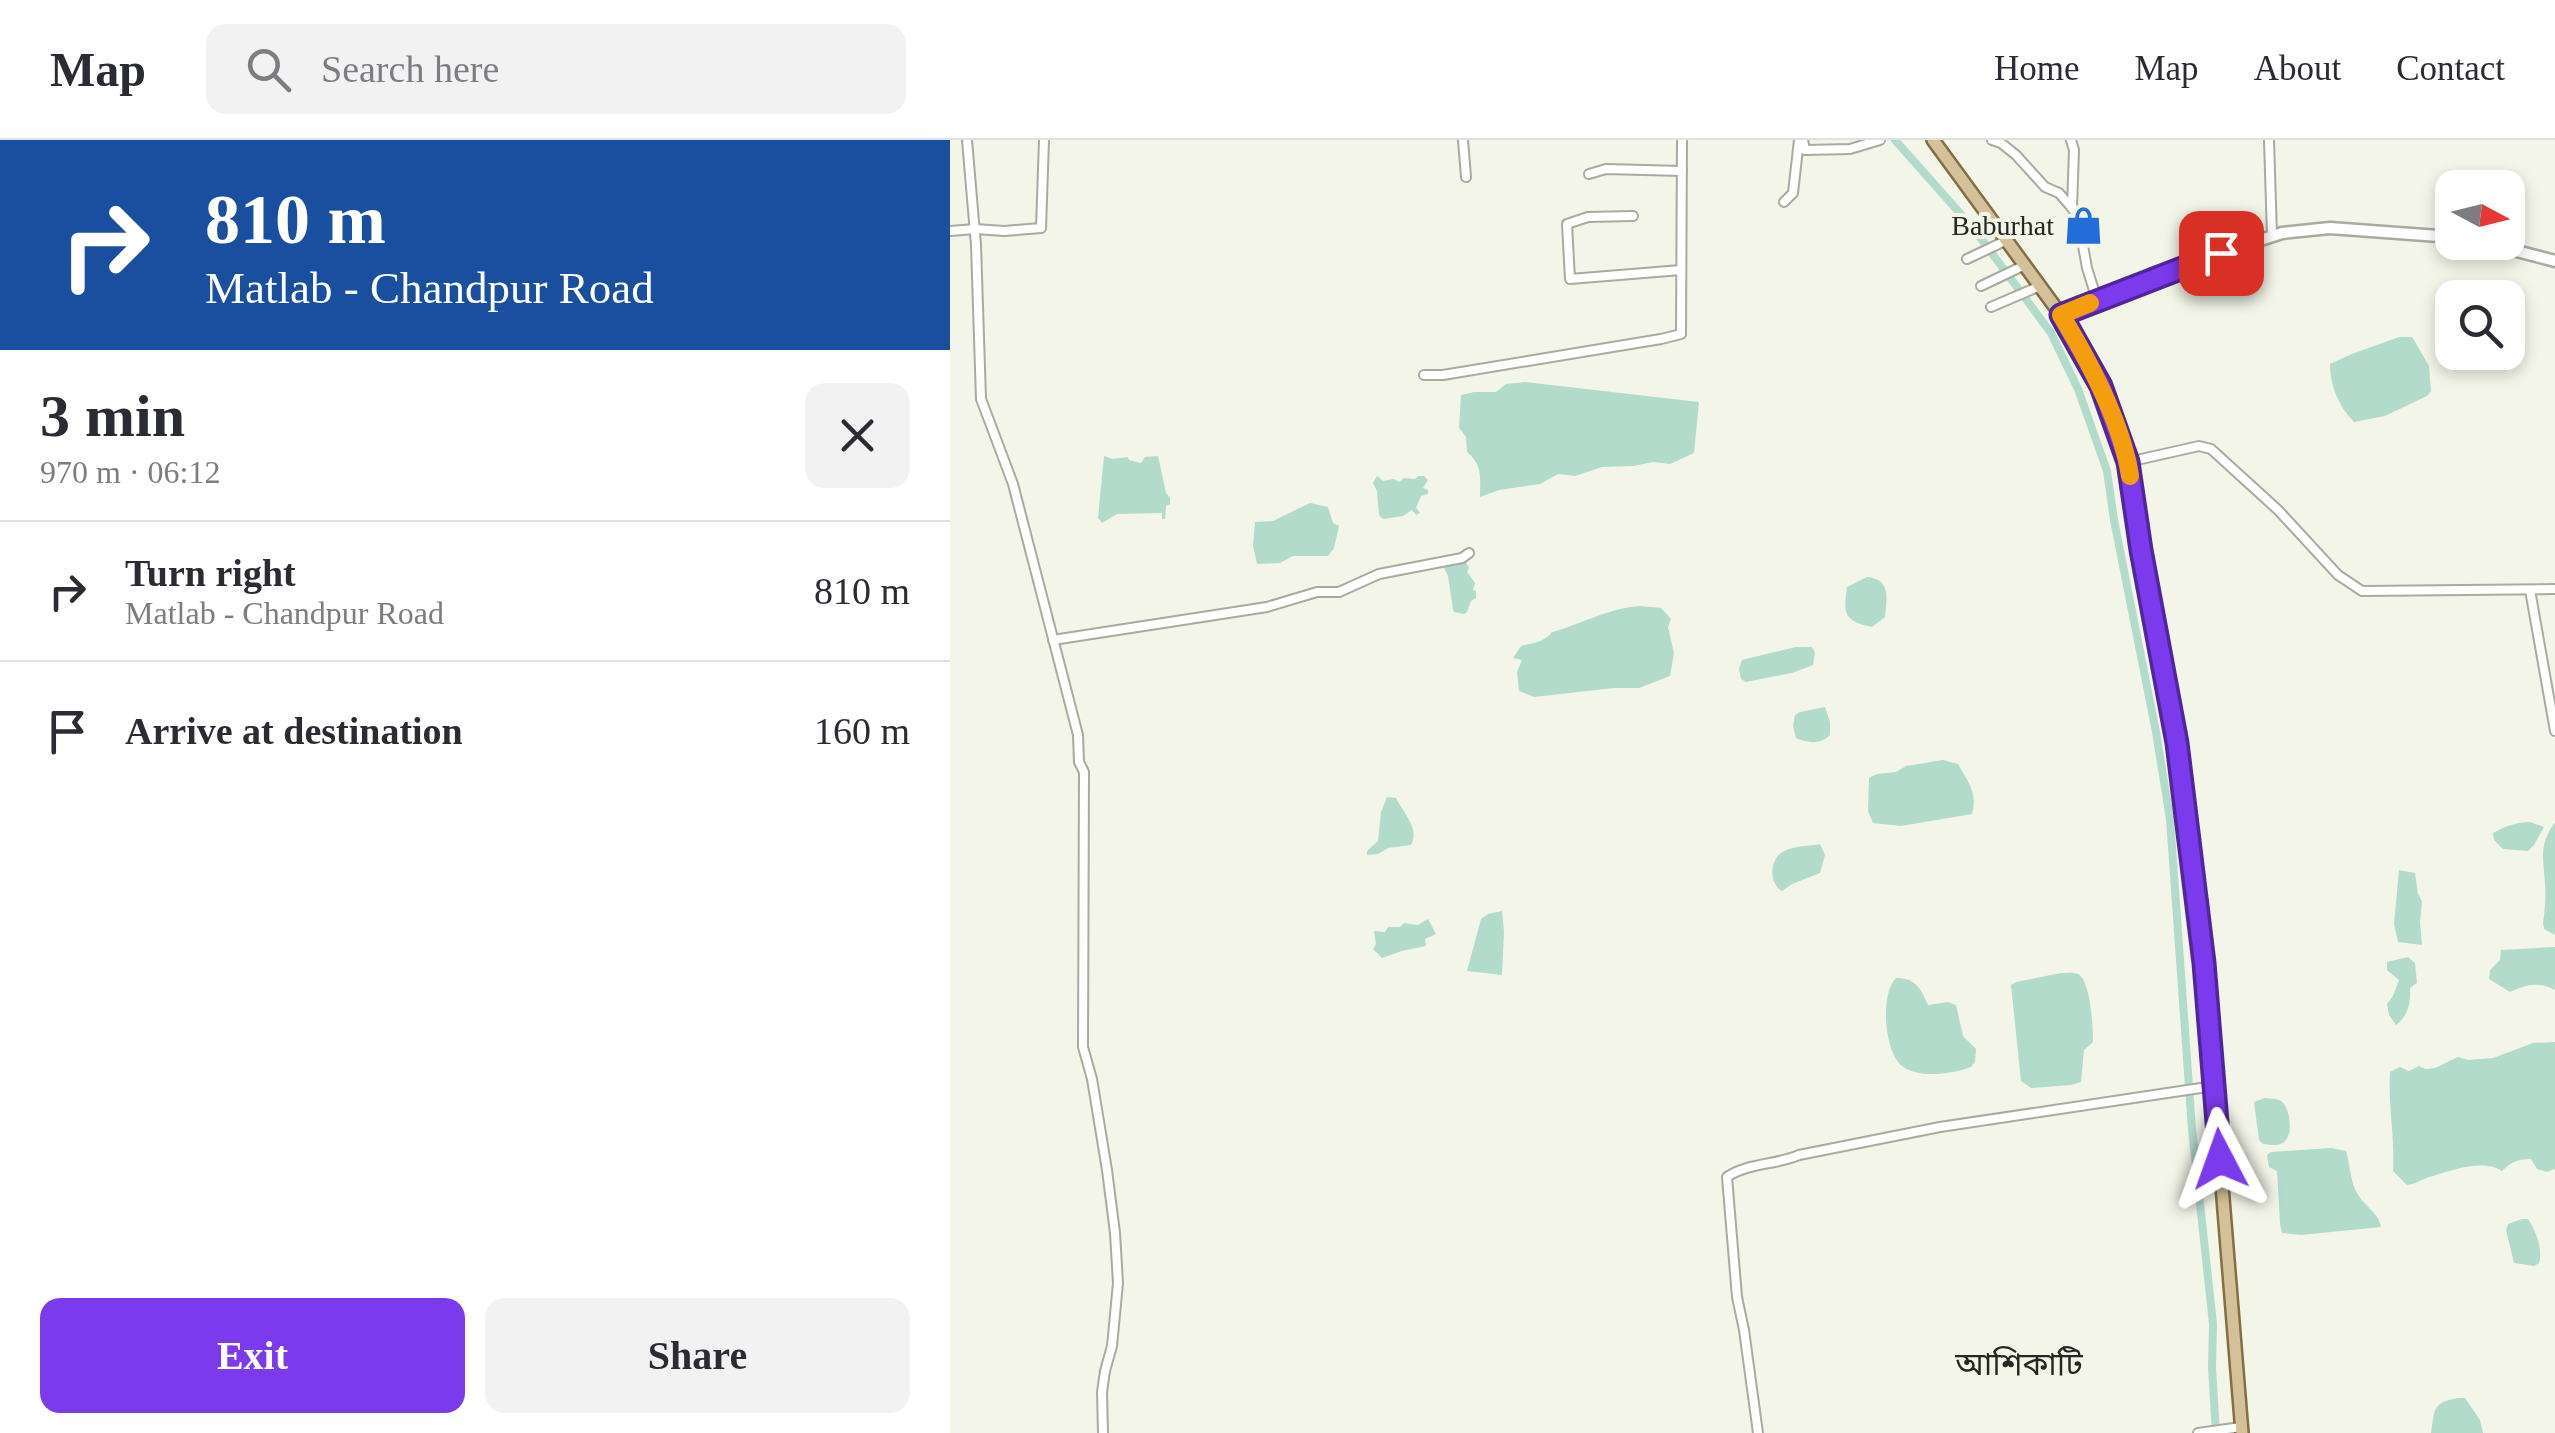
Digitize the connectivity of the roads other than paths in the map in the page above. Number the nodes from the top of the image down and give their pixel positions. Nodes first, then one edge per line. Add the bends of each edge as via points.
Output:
1 (966, 140) edge
2 (1044, 140) edge
3 (1463, 140) edge
4 (1682, 140) edge
5 (1801, 140) edge
6 (1879, 140) edge
7 (1933, 140) edge
8 (1992, 140) edge
9 (2071, 140) edge
10 (2269, 140) edge
11 (1682, 171) junction
12 (1589, 174) dead end
13 (1466, 177) dead end
14 (1784, 202) dead end
15 (2072, 208) junction
16 (1632, 216) dead end
17 (974, 228) junction
18 (950, 231) edge
19 (2272, 236) junction
20 (2435, 237) edge
21 (2007, 240) junction
22 (2525, 253) edge
23 (1967, 260) dead end
24 (2555, 260) edge
25 (2024, 265) junction
26 (1681, 270) junction
27 (1981, 286) dead end
28 (2034, 289) junction
29 (2097, 300) junction
30 (1991, 307) dead end
31 (2061, 315) junction
32 (1424, 375) dead end
33 (2128, 462) junction
34 (1469, 553) dead end
35 (2555, 589) edge
36 (2530, 590) junction
37 (1053, 640) junction
38 (2555, 731) edge
39 (2210, 1086) junction
40 (2237, 1430) edge
41 (2202, 1432) edge
42 (1103, 1433) edge
43 (1758, 1433) edge

1 - 17 street
2 - 17 street via 1041,228
3 - 13 street
4 - 11 street
5 - 6 street via 1805,150 1850,149
5 - 14 street via 1794,193
7 - 21 main road
8 - 15 street
9 - 15 street
10 - 19 street
11 - 12 street
11 - 26 street
15 - 29 street
16 - 26 street via 1567,224 1570,279
17 - 18 street
17 - 37 street via 981,399 1012,484
19 - 20 main road via 2330,228
19 - 29 main road
21 - 23 street
21 - 25 main road
22 - 24 main road
25 - 27 street
25 - 28 main road
26 - 32 street via 1681,334
28 - 30 street
28 - 31 main road
29 - 31 main road
31 - 33 main road via 2101,386
33 - 36 street via 2211,448 2338,576 2362,591
33 - 39 main road via 2177,743 2204,963
34 - 37 street via 1379,574 1340,592
35 - 36 street
36 - 38 street
37 - 42 street via 1084,772 1084,1047 1117,1266
39 - 40 main road
39 - 43 street via 1940,1127 1799,1154 1727,1177 1736,1297
40 - 41 street

